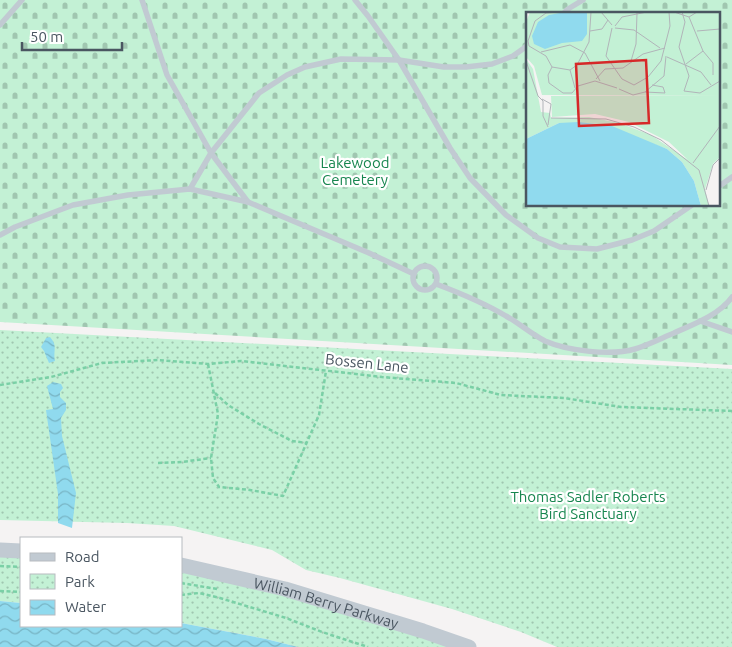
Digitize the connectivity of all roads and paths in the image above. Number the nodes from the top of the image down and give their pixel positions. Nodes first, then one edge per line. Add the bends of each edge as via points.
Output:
1 (22, 0) edge
2 (142, 0) edge
3 (355, 0) edge
4 (572, 0) edge
5 (583, 0) edge
6 (565, 11) edge
7 (0, 25) edge
8 (526, 47) edge
9 (399, 60) junction
10 (211, 153) junction
11 (732, 177) edge
12 (720, 186) edge
13 (190, 190) junction
14 (248, 202) junction
15 (691, 206) edge
16 (0, 235) edge
17 (414, 274) junction
18 (436, 284) junction
19 (732, 297) edge
20 (700, 321) junction
21 (732, 332) edge
22 (208, 364) junction
23 (326, 370) junction
24 (0, 385) edge
25 (214, 392) junction
26 (732, 411) edge
27 (307, 443) junction
28 (211, 458) junction
29 (158, 463) dead end
30 (0, 550) edge
31 (20, 551) edge
32 (182, 565) edge
33 (0, 566) edge
34 (20, 567) edge
35 (182, 583) edge
36 (223, 590) dead end
37 (0, 592) edge
38 (20, 592) edge
39 (182, 595) edge
40 (368, 647) edge
41 (470, 647) edge

1 - 7 lane
2 - 10 lane via 167,75
3 - 9 lane
4 - 6 lane
5 - 6 lane
8 - 9 lane via 492,64 466,68
9 - 10 lane via 341,59 305,67 287,75 259,93
9 - 15 lane via 470,178 506,215 538,238 560,247 597,250 654,231
10 - 13 lane
10 - 14 lane
11 - 12 lane
13 - 14 lane
13 - 16 lane via 128,195 74,205
14 - 17 lane
17 - 18 lane via 415,286 422,290 430,290
17 - 18 lane via 419,268 430,267 438,276
18 - 20 lane via 507,316 545,340 578,350 608,352 635,349
19 - 20 lane
20 - 21 lane
22 - 23 path, Bossen Lane via 241,361
22 - 24 path, Bossen Lane via 158,360 102,363 51,377
22 - 25 path
23 - 26 path, Bossen Lane via 456,383 501,395 564,398 621,407
23 - 27 path via 319,415
25 - 27 path via 259,424 292,440
25 - 28 path via 218,414
27 - 28 path via 283,496 219,487 213,478
28 - 29 path
30 - 31 street
32 - 41 street, William Berry Parkway via 285,589
33 - 34 path
35 - 36 path
37 - 38 path
39 - 40 path via 198,593 220,598

